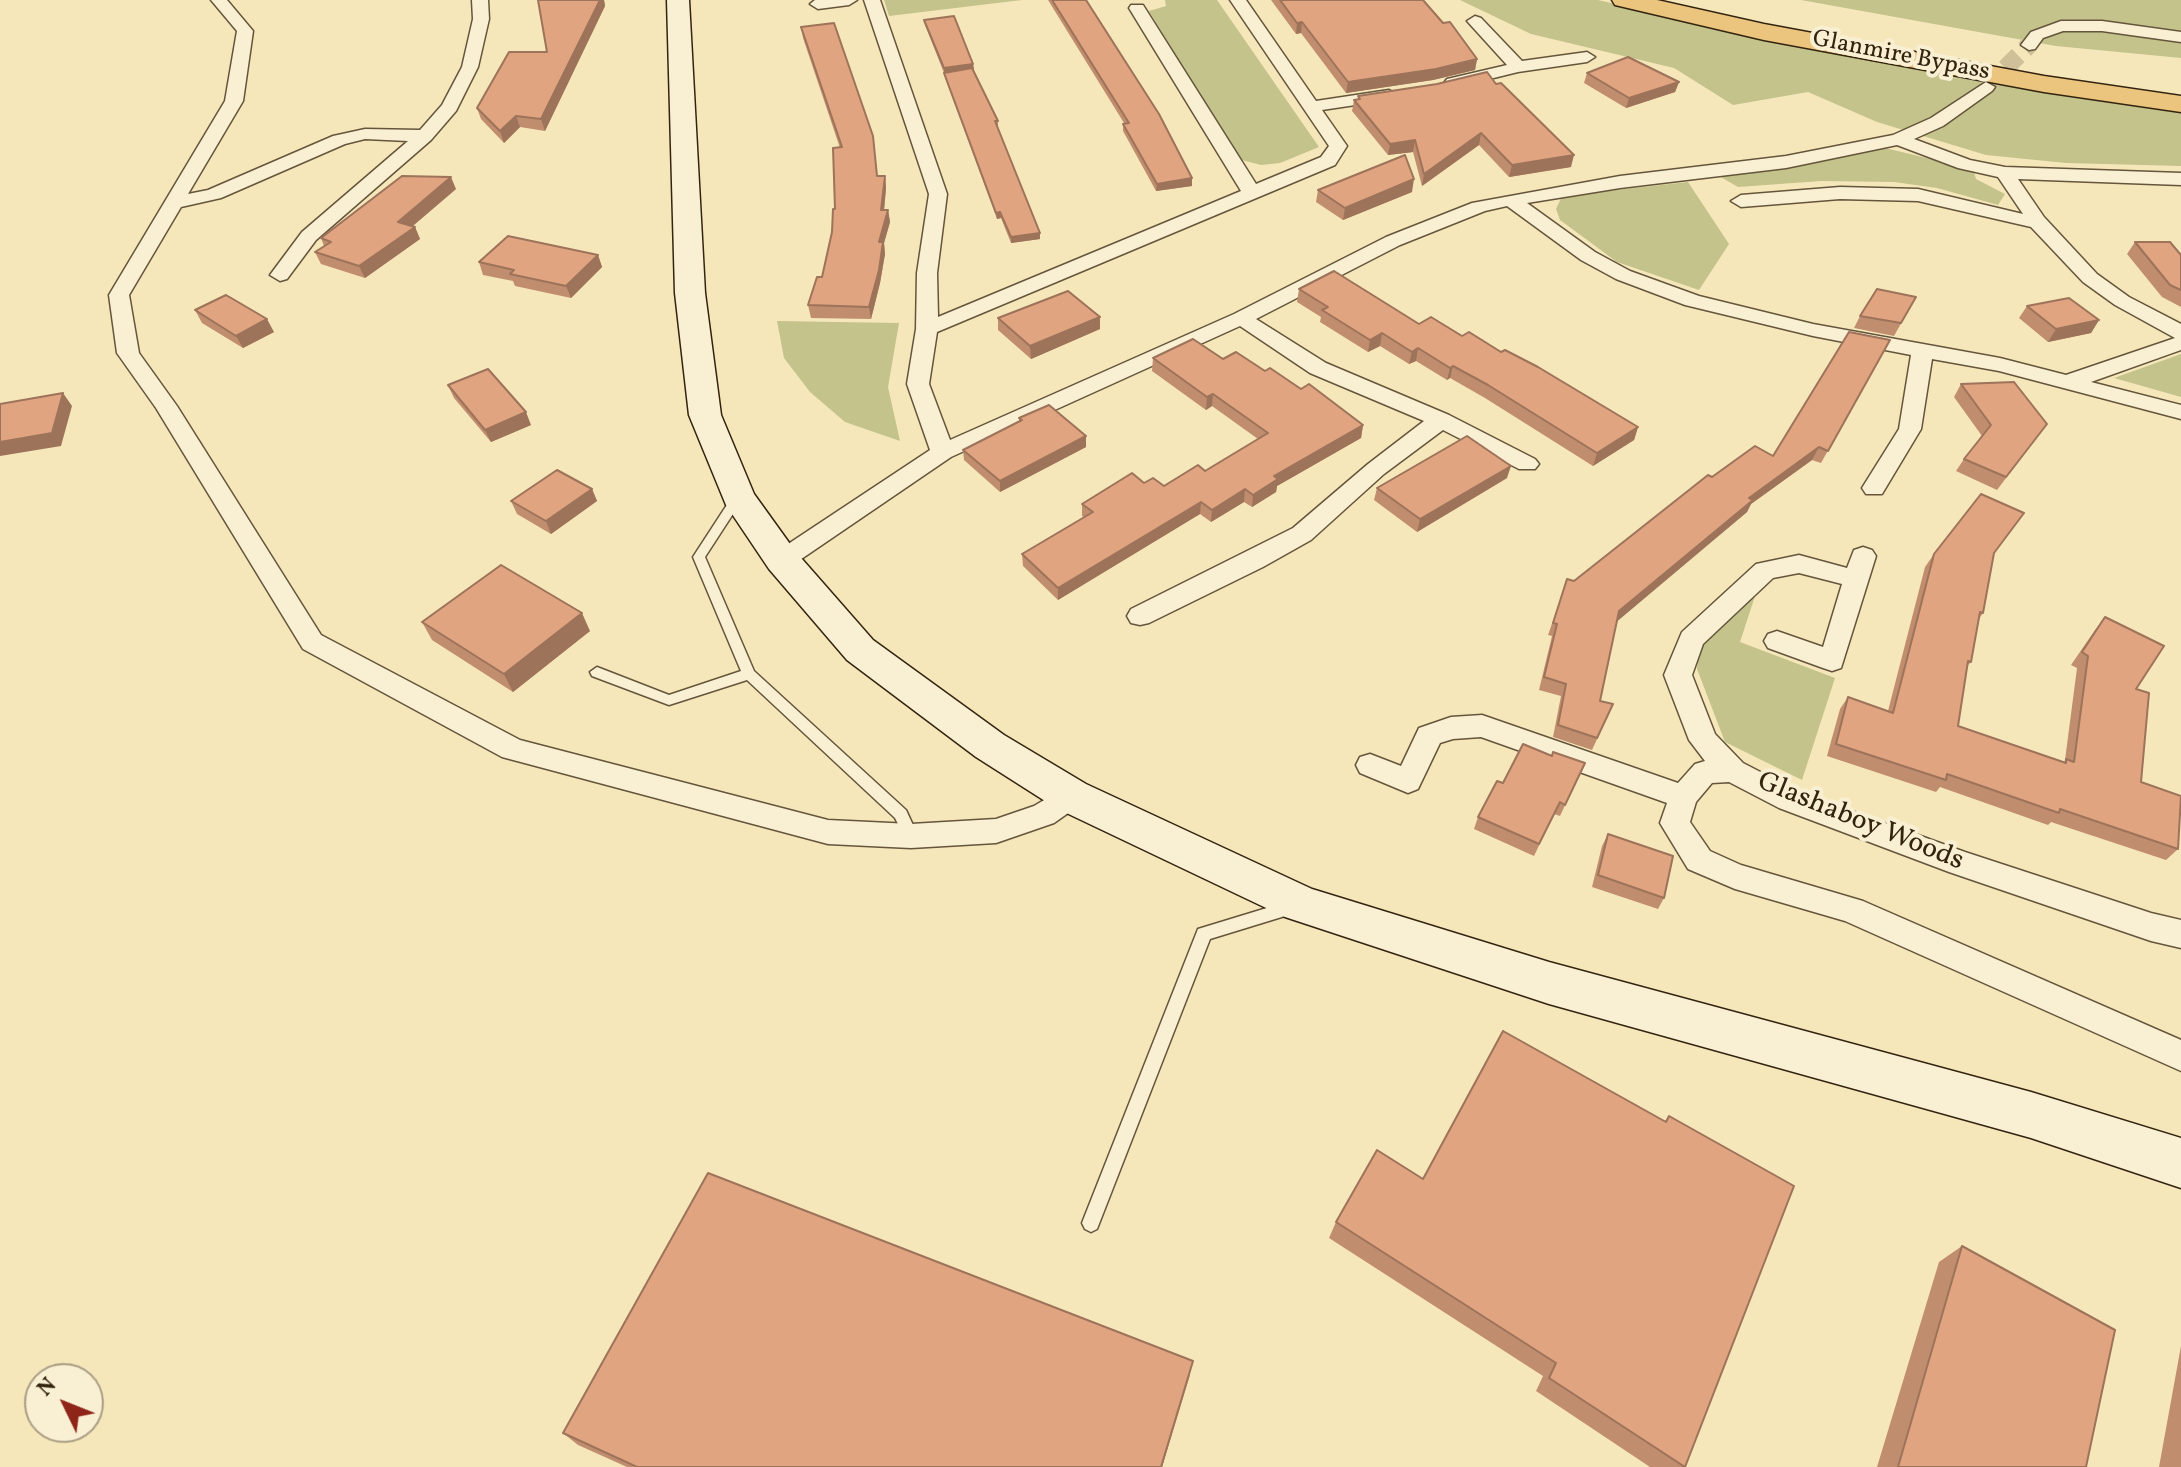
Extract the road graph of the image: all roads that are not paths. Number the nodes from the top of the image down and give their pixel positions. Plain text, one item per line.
1 (219, 0) edge
2 (480, 0) edge
3 (678, 0) edge
4 (849, 0) edge
5 (872, 0) edge
6 (1238, 0) edge
7 (1624, 0) edge
8 (1725, 0) edge
9 (818, 4) dead end
10 (1137, 8) dead end
11 (1475, 21) dead end
12 (2181, 37) edge
13 (2029, 45) tunnel mouth
14 (1587, 57) dead end
15 (1518, 67) junction
16 (2181, 79) edge
17 (1986, 87) tunnel mouth
18 (1434, 88) edge
19 (1403, 92) edge
20 (2181, 104) edge
21 (1310, 107) junction
22 (425, 136) junction
23 (1898, 139) junction
24 (2005, 173) junction
25 (2181, 179) edge
26 (1252, 193) junction
27 (1510, 200) junction
28 (1741, 201) dead end
29 (173, 203) junction
30 (2037, 221) junction
31 (280, 275) dead end
32 (1241, 318) junction
33 (927, 329) junction
34 (2181, 333) edge
35 (2181, 343) edge
36 (1922, 353) junction
37 (2068, 382) junction
38 (2181, 412) edge
39 (1441, 420) junction
40 (943, 452) junction
41 (1527, 464) dead end
42 (1874, 488) dead end
43 (738, 497) junction
44 (782, 560) junction
45 (1140, 616) dead end
46 (1777, 641) dead end
47 (597, 672) dead end
48 (749, 674) junction
49 (1370, 765) dead end
50 (1733, 771) junction
51 (1071, 796) junction
52 (1683, 797) junction
53 (911, 836) junction
54 (1301, 904) junction
55 (2181, 934) edge
56 (2181, 1056) edge
57 (2181, 1163) edge
58 (1091, 1223) dead end

1 - 29 street
2 - 22 street
3 - 43 main road
4 - 9 street
5 - 33 street
6 - 21 street
7 - 20 highway, Glanmire Bypass
8 - 16 highway, Glanmire Bypass
10 - 26 street
11 - 15 street
12 - 13 street
14 - 15 street
15 - 18 street
17 - 23 street
19 - 21 street
21 - 26 street
22 - 29 street
22 - 31 street
23 - 24 street
23 - 27 street
24 - 25 street
24 - 30 street
26 - 33 street
27 - 32 street
27 - 36 street
28 - 30 street
29 - 53 street
30 - 34 street
32 - 39 street
32 - 40 street
33 - 40 street
35 - 37 street
36 - 37 street
36 - 42 street
37 - 38 street
39 - 41 street
39 - 45 street
40 - 44 street
43 - 44 main road
43 - 48 lane
44 - 51 main road
46 - 50 street, Glashaboy Woods
47 - 48 lane
48 - 53 lane
49 - 52 street
50 - 52 street
50 - 55 street, Glashaboy Woods
51 - 53 street
51 - 54 main road
52 - 56 street
54 - 57 main road
54 - 58 lane

